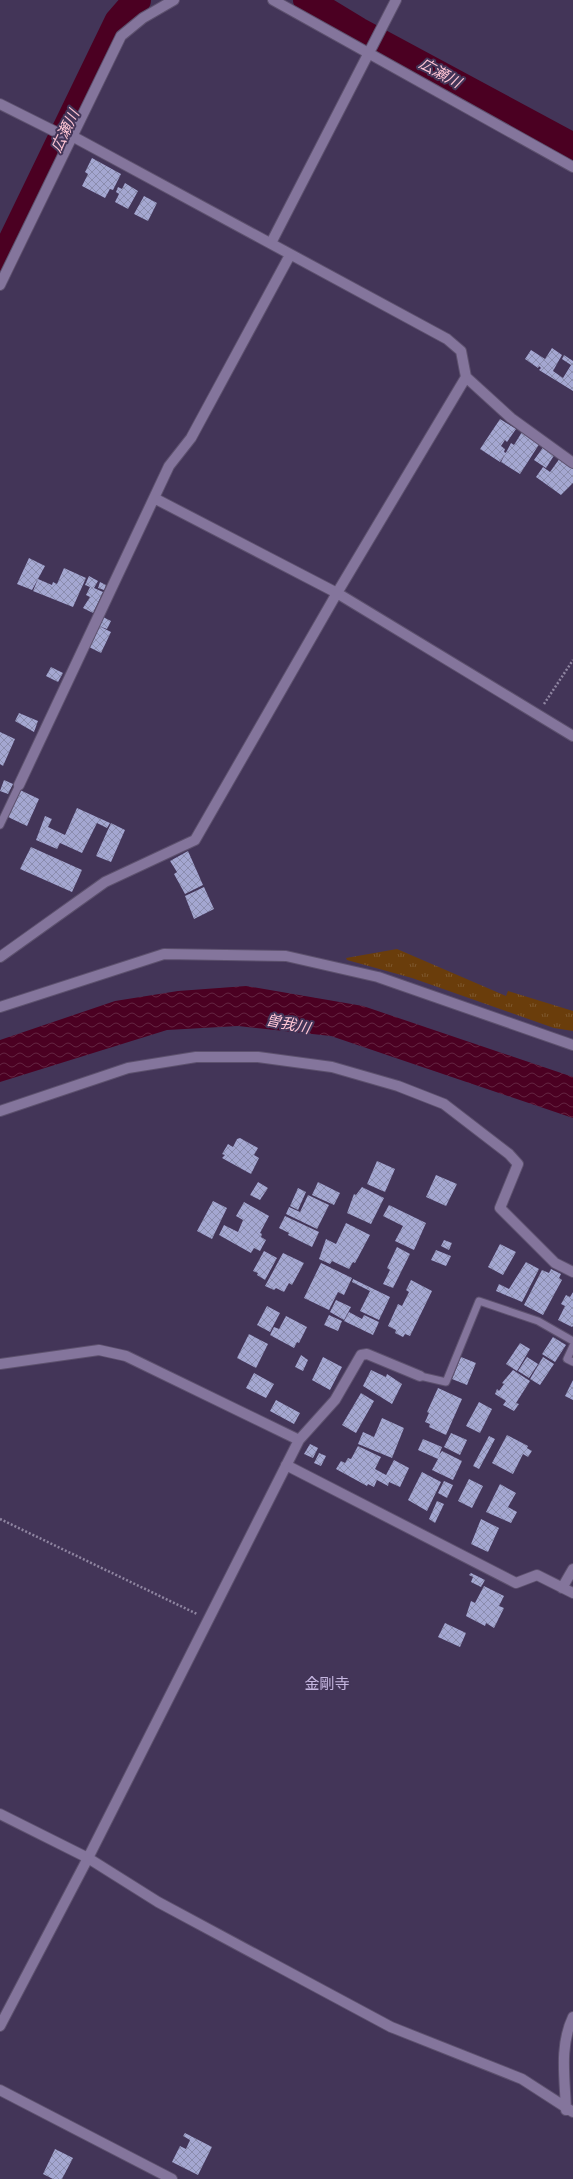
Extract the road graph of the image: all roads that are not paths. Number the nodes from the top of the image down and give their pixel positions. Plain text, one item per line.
1 (174, 0) edge
2 (273, 0) edge
3 (396, 0) edge
4 (369, 52) junction
5 (0, 104) edge
6 (72, 136) junction
7 (573, 167) edge
8 (271, 243) junction
9 (290, 255) junction
10 (0, 285) edge
11 (466, 377) junction
12 (573, 463) edge
13 (154, 498) junction
14 (337, 594) junction
15 (573, 736) edge
16 (19, 785) joint
17 (0, 825) edge
18 (0, 957) edge
19 (0, 1007) edge
20 (553, 1037) junction
21 (573, 1037) edge
22 (573, 1045) edge
23 (0, 1111) edge
24 (573, 1272) edge
25 (573, 1341) edge
26 (573, 1346) edge
27 (573, 1362) edge
28 (0, 1364) edge
29 (420, 1376) joint
30 (299, 1440) junction
31 (286, 1465) junction
32 (573, 1569) edge
33 (562, 1588) junction
34 (573, 1593) edge
35 (0, 1814) edge
36 (88, 1858) junction
37 (573, 2017) edge
38 (0, 2026) edge
39 (0, 2090) edge
40 (570, 2111) edge
41 (172, 2179) edge

1 - 6 street
2 - 4 street
3 - 4 street
4 - 7 street
4 - 8 street
5 - 6 street
6 - 8 street
6 - 10 street
8 - 9 street
9 - 11 street
9 - 13 street
11 - 12 street
11 - 14 street
13 - 14 street
13 - 16 street
14 - 15 street
14 - 18 street
16 - 17 lane
19 - 20 street
20 - 21 street
20 - 22 street
23 - 24 street
25 - 29 lane
26 - 27 lane
28 - 30 street
29 - 30 street
30 - 31 street
31 - 33 street
31 - 36 street
32 - 33 street
33 - 34 street
35 - 36 street
36 - 38 street
36 - 40 street
37 - 40 street
39 - 41 street

